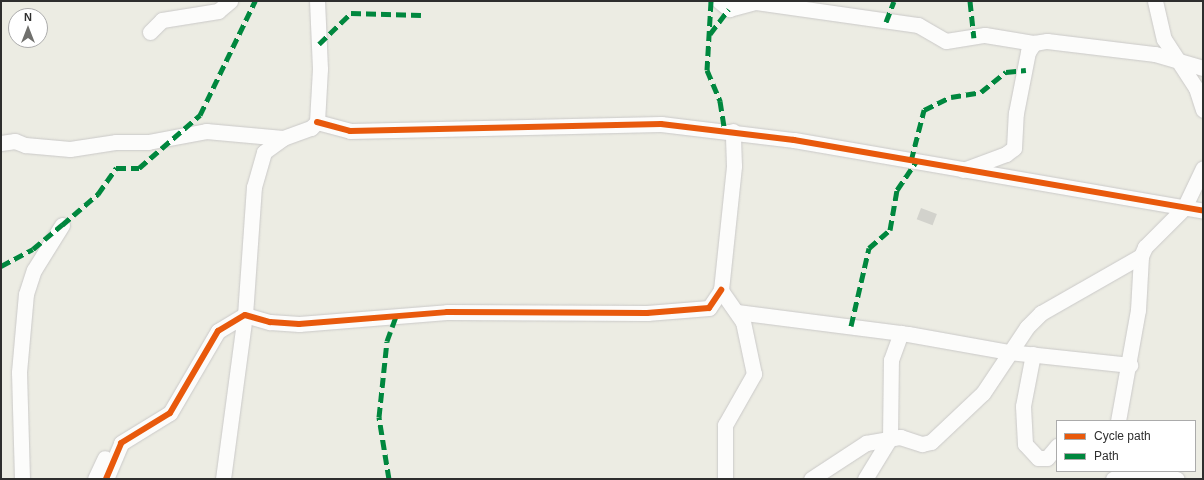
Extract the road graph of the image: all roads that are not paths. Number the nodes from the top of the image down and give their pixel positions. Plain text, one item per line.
1 (230, 1) edge
2 (317, 1) edge
3 (719, 1) edge
4 (1155, 1) edge
5 (826, 7) edge
6 (150, 32) dead end
7 (1034, 43) junction
8 (1180, 62) junction
9 (1203, 68) edge
10 (1203, 110) edge
11 (317, 122) junction
12 (733, 131) junction
13 (283, 138) junction
14 (1, 143) edge
15 (1203, 168) edge
16 (963, 170) junction
17 (1184, 208) junction
18 (1203, 211) edge
19 (62, 225) dead end
20 (1141, 256) junction
21 (721, 290) junction
22 (737, 312) junction
23 (245, 315) junction
24 (901, 333) junction
25 (1009, 352) junction
26 (1033, 354) junction
27 (1130, 365) junction
28 (1118, 420) edge
29 (153, 425) junction
30 (890, 438) junction
31 (1056, 447) edge
32 (22, 479) edge
33 (95, 479) edge
34 (106, 479) edge
35 (223, 479) edge
36 (725, 479) edge
37 (811, 479) edge
38 (864, 479) edge
39 (1113, 479) edge
40 (1177, 479) edge

1 - 6 street
2 - 11 street
3 - 5 street
4 - 8 street
5 - 7 street
7 - 8 street
7 - 16 street
8 - 9 street
8 - 10 street
11 - 12 street
11 - 13 street
12 - 16 street
12 - 21 street
13 - 14 street
13 - 23 street
15 - 17 street
16 - 17 street
17 - 18 street
17 - 20 street
19 - 32 street
20 - 25 street
20 - 27 street
21 - 22 street
21 - 23 street
22 - 24 street
22 - 36 street
23 - 29 street
23 - 35 street
24 - 25 street
24 - 30 street
25 - 26 street
25 - 30 street
26 - 27 street
26 - 31 street
27 - 28 street
29 - 33 street
29 - 34 street
30 - 37 street
30 - 38 street
39 - 40 street

